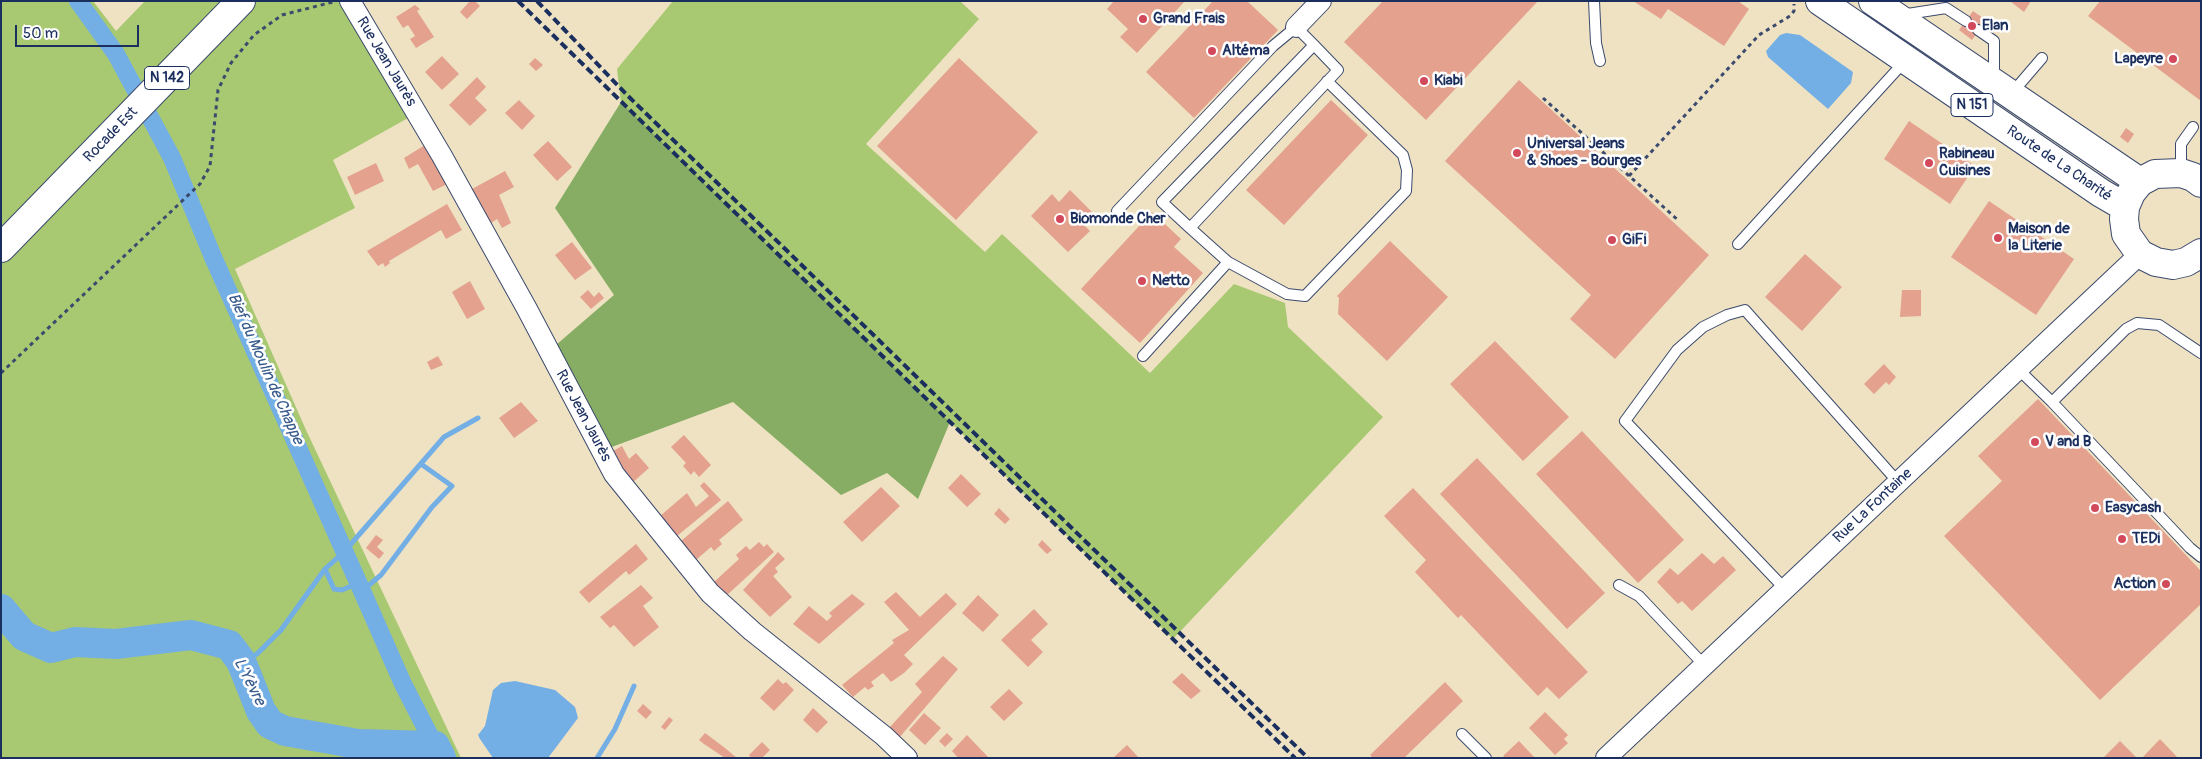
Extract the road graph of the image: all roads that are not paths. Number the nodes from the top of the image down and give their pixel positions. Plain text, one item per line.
1 (241, 1) edge
2 (350, 1) edge
3 (1321, 1) edge
4 (1594, 1) edge
5 (1807, 3) edge
6 (1884, 9) edge
7 (1966, 21) dead end
8 (1296, 27) junction
9 (1978, 30) dead end
10 (1314, 45) junction
11 (2042, 58) dead end
12 (1906, 60) junction
13 (1600, 61) dead end
14 (1328, 81) junction
15 (2003, 90) junction
16 (2193, 127) dead end
17 (2191, 178) edge
18 (2140, 182) junction
19 (2125, 207) junction
20 (1118, 211) dead end
21 (1190, 228) junction
22 (1738, 244) dead end
23 (1, 248) edge
24 (2140, 254) junction
25 (2200, 256) edge
26 (1228, 262) junction
27 (2201, 353) edge
28 (1143, 356) dead end
29 (2018, 369) junction
30 (2052, 402) junction
31 (1898, 482) junction
32 (2201, 557) edge
33 (1619, 585) dead end
34 (1785, 589) junction
35 (1704, 665) junction
36 (1462, 734) dead end
37 (907, 758) edge
38 (1486, 758) edge
39 (1606, 758) edge

1 - 23 main road, Rocade Est / N 142
2 - 37 street, Rue Jean Jaurès
3 - 8 street
4 - 13 lane
5 - 12 main road, Route de La Charité / N 151
6 - 7 lane
6 - 15 main road, Route de La Charité / N 151
8 - 10 lane
8 - 20 lane
9 - 15 lane
10 - 14 lane
10 - 21 lane
11 - 15 lane
12 - 19 main road, Route de La Charité / N 151
12 - 22 lane
14 - 21 lane
14 - 26 lane
15 - 18 main road, Route de La Charité / N 151
16 - 17 lane
17 - 18 main road
18 - 19 main road
19 - 24 main road
21 - 26 lane
24 - 25 main road
24 - 29 street, Rue La Fontaine
26 - 28 lane
27 - 30 lane
29 - 30 lane
29 - 31 street, Rue La Fontaine
30 - 32 lane
31 - 34 street, Rue La Fontaine
31 - 34 lane
33 - 35 lane
34 - 35 street, Rue La Fontaine
35 - 39 street, Rue La Fontaine
36 - 38 lane

